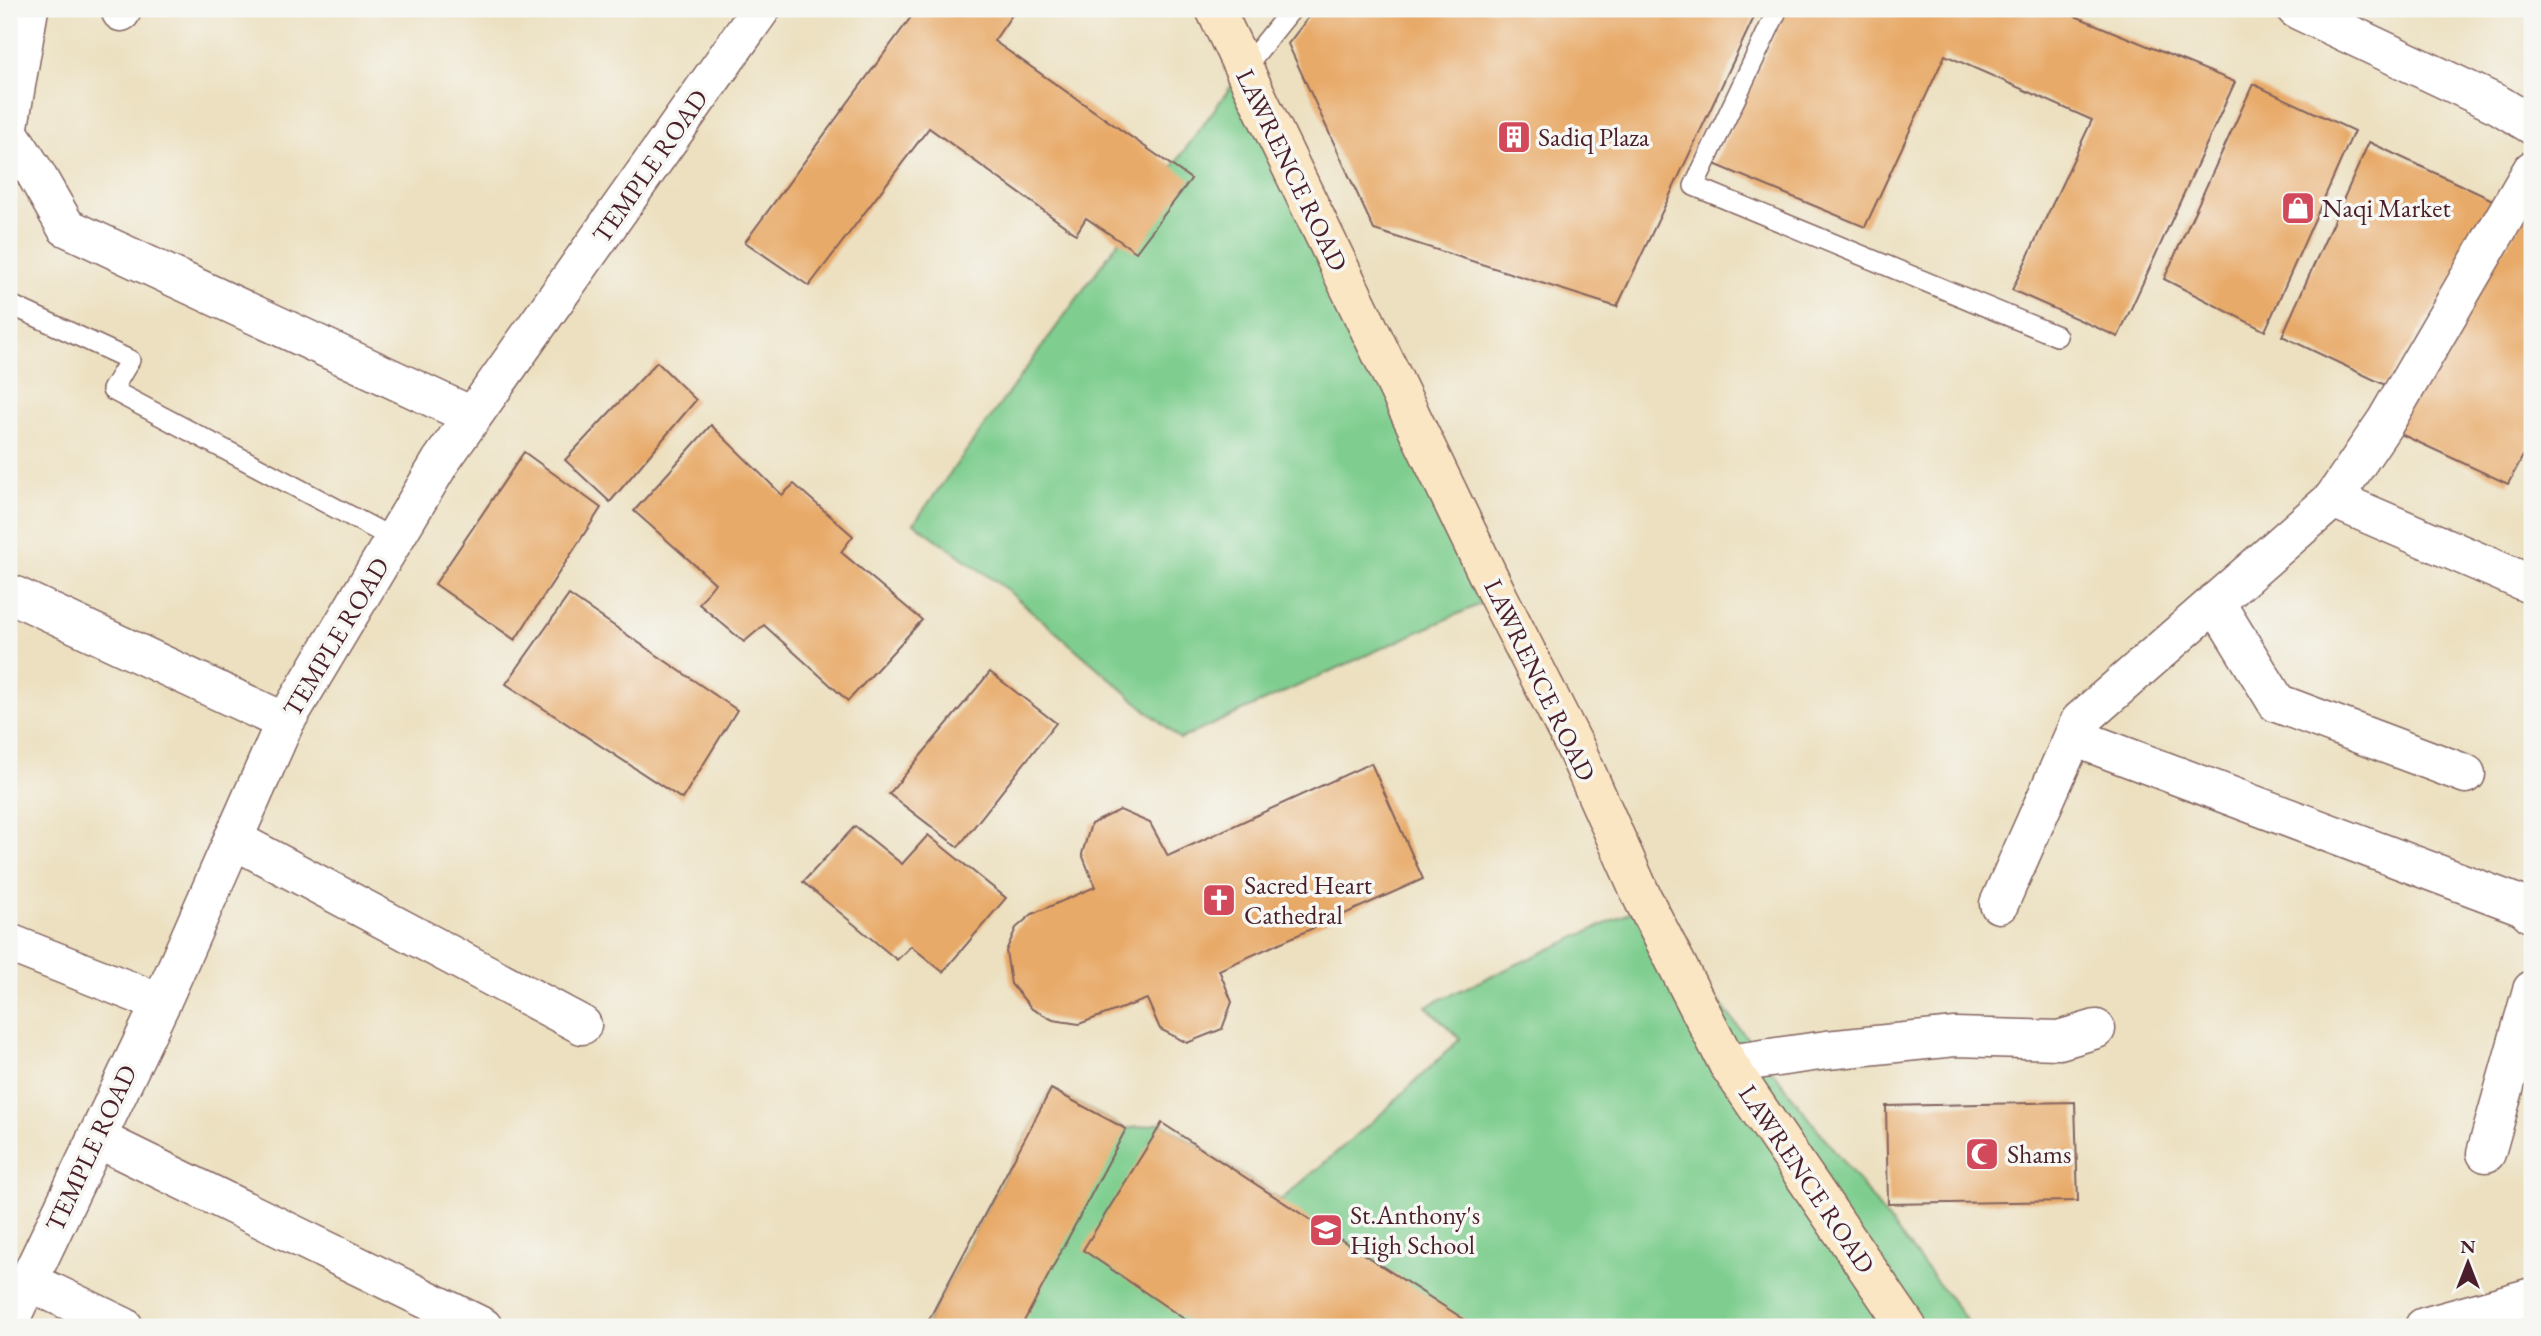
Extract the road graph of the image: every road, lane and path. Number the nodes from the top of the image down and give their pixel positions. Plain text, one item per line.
1 (29, 9) edge
2 (761, 9) edge
3 (1214, 9) edge
4 (1292, 9) edge
5 (1778, 9) edge
6 (2296, 9) edge
7 (1243, 70) junction
8 (2532, 125) edge
9 (9, 126) edge
10 (9, 133) edge
11 (2532, 170) edge
12 (9, 304) edge
13 (2057, 335) dead end
14 (472, 416) junction
15 (2333, 499) junction
16 (394, 539) junction
17 (2532, 585) edge
18 (9, 593) edge
19 (2216, 602) junction
20 (285, 722) junction
21 (2074, 737) junction
22 (2466, 774) dead end
23 (233, 839) junction
24 (1999, 904) dead end
25 (2532, 914) edge
26 (9, 943) edge
27 (2532, 990) edge
28 (160, 1003) junction
29 (582, 1025) dead end
30 (2096, 1029) dead end
31 (1728, 1064) junction
32 (96, 1138) junction
33 (2486, 1153) dead end
34 (28, 1281) junction
35 (2532, 1297) edge
36 (9, 1322) edge
37 (124, 1327) edge
38 (483, 1327) edge
39 (1907, 1327) edge
40 (2424, 1327) edge

1 - 9 street
2 - 14 street, TEMPLE ROAD
3 - 7 main road, LAWRENCE ROAD
4 - 7 lane
5 - 13 lane
6 - 8 street
7 - 31 main road, LAWRENCE ROAD
10 - 14 street
11 - 15 street
12 - 16 lane
14 - 16 street, TEMPLE ROAD
15 - 17 street
15 - 19 street
16 - 20 street, TEMPLE ROAD
18 - 20 street
19 - 21 street
19 - 22 street
20 - 23 street, TEMPLE ROAD
21 - 24 street
21 - 25 street
23 - 28 street, TEMPLE ROAD
23 - 29 street
26 - 28 street
27 - 33 street
28 - 32 street, TEMPLE ROAD
30 - 31 street
31 - 39 main road, LAWRENCE ROAD
32 - 34 street, TEMPLE ROAD
32 - 38 street
34 - 36 street, TEMPLE ROAD
34 - 37 street
35 - 40 street

